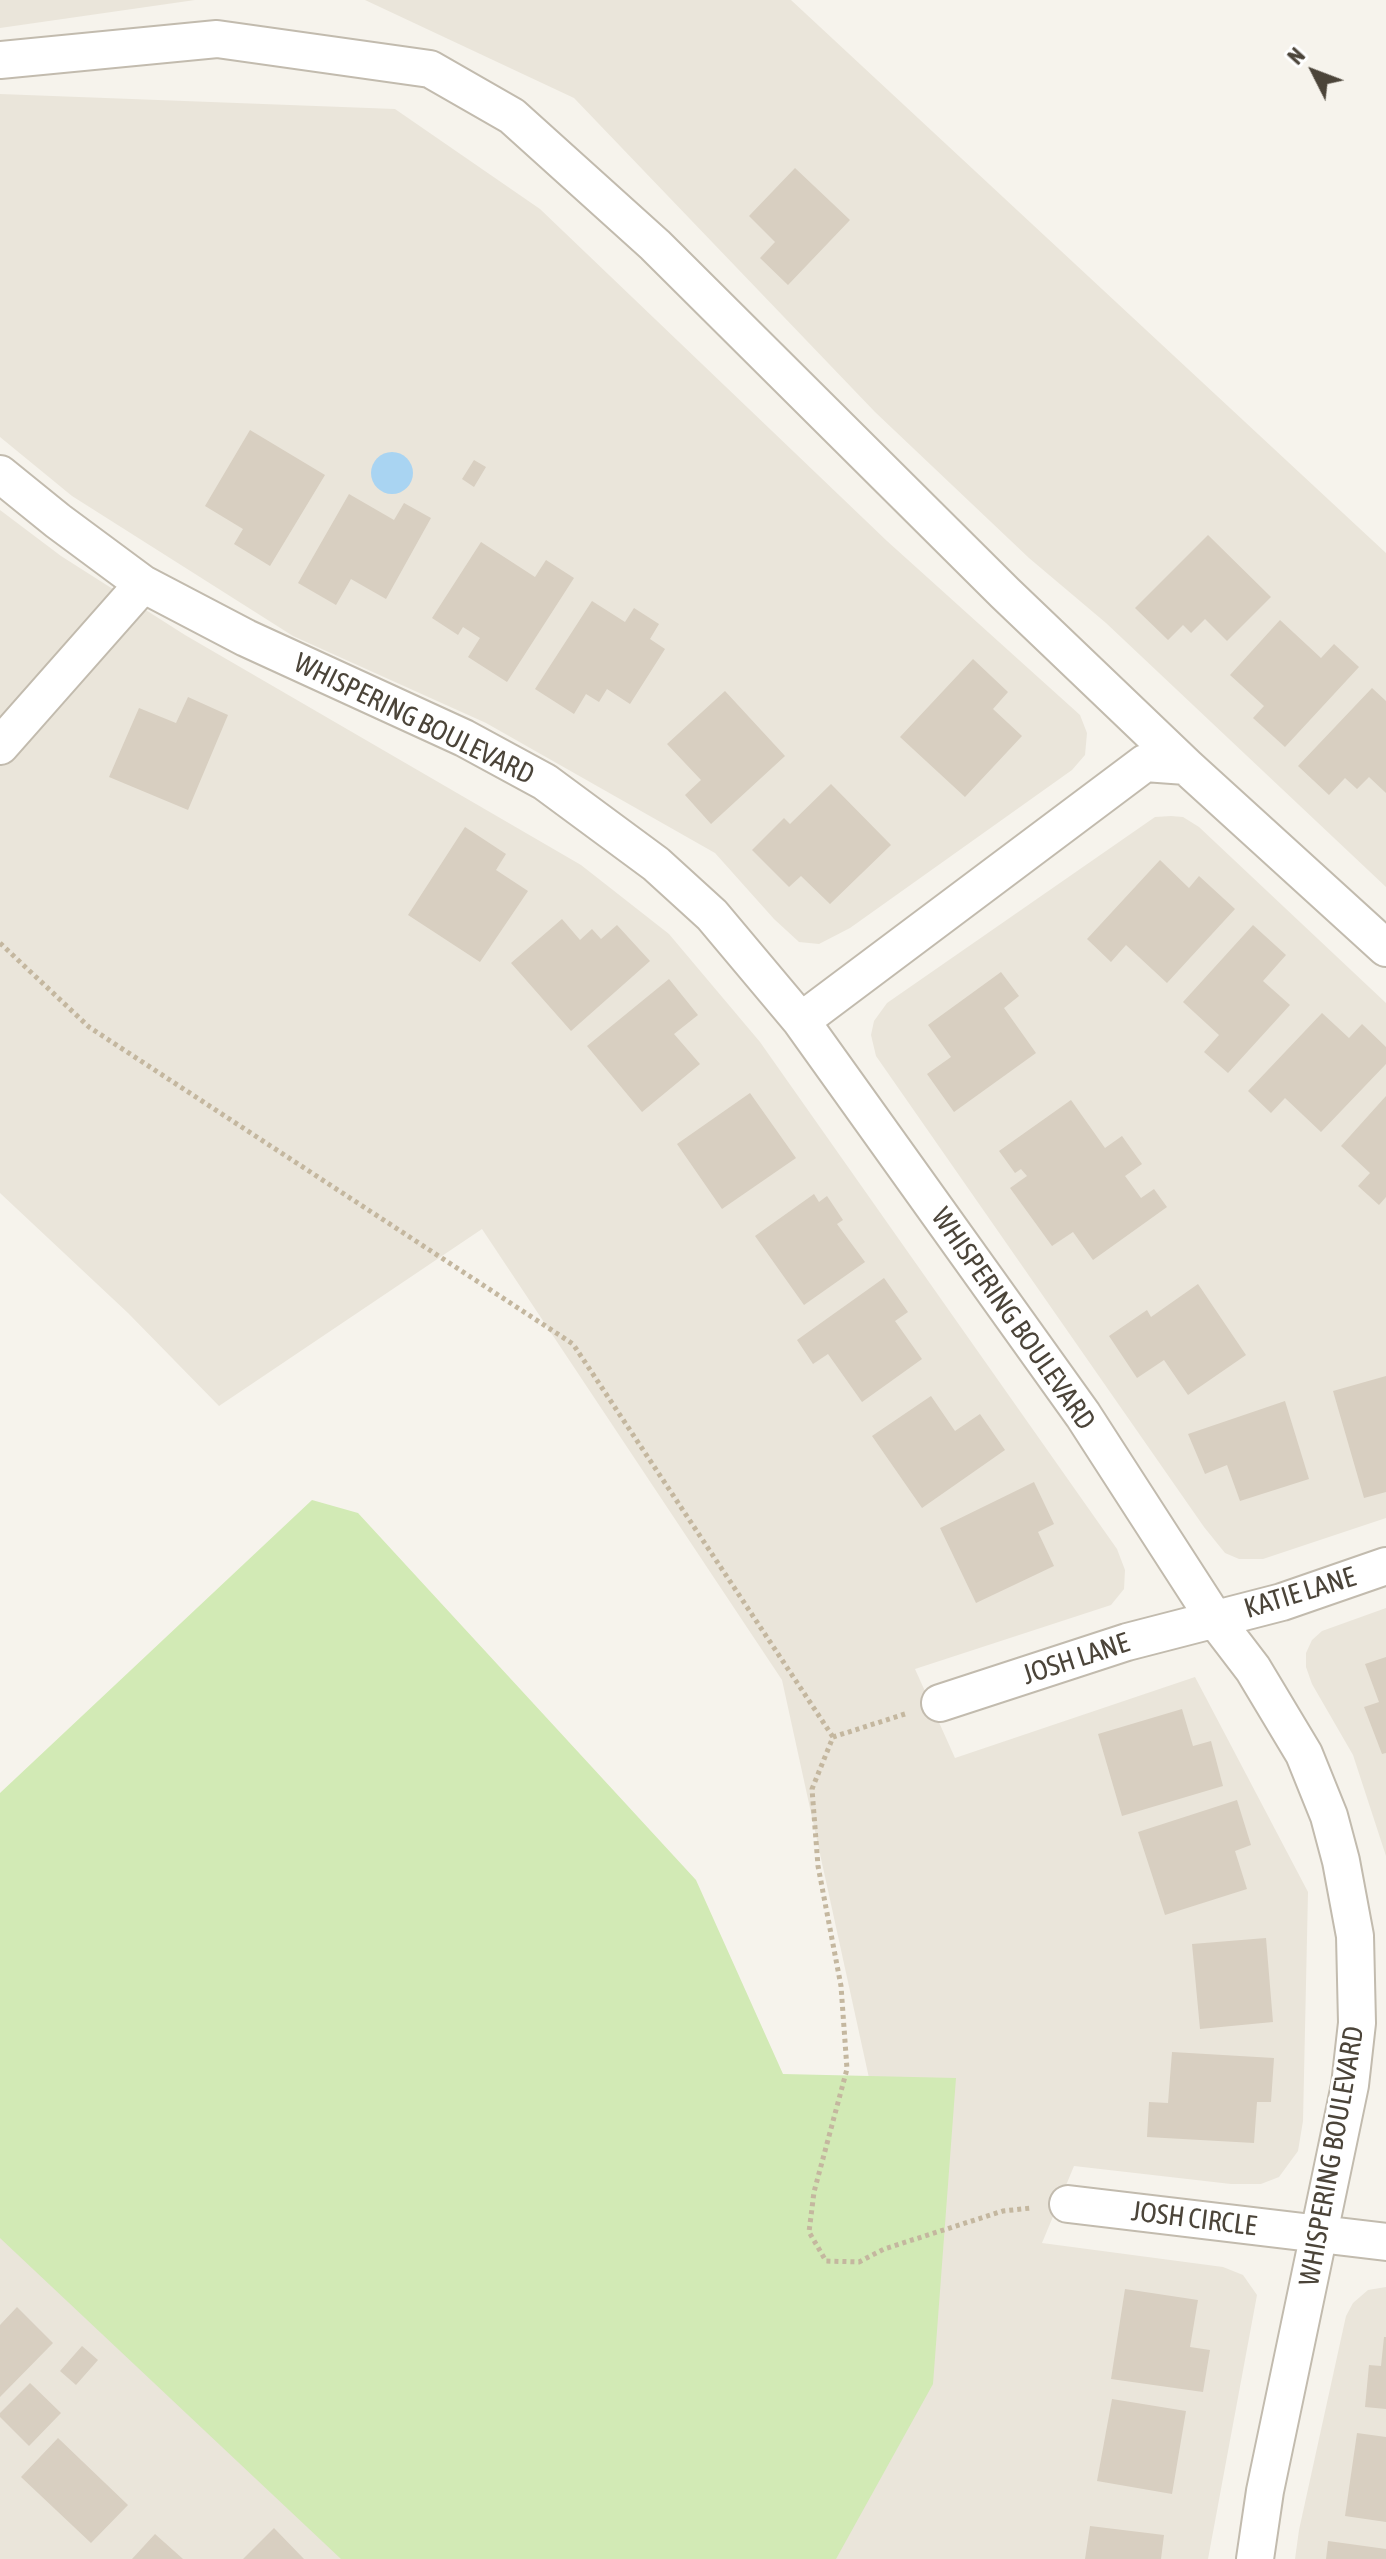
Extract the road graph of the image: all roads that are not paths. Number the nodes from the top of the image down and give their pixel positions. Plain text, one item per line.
1 (0, 60) edge
2 (0, 474) edge
3 (143, 584) junction
4 (0, 746) edge
5 (1186, 766) junction
6 (1386, 948) edge
7 (801, 1021) junction
8 (1386, 1566) edge
9 (1214, 1618) junction
10 (940, 1703) road end
11 (1068, 2204) road end
12 (1320, 2234) junction
13 (1386, 2242) edge
14 (1255, 2559) edge

1 - 5 street
2 - 3 street, WHISPERING BOULEVARD
3 - 4 street
3 - 7 street, WHISPERING BOULEVARD
5 - 6 street
5 - 7 street
7 - 9 street, WHISPERING BOULEVARD
8 - 9 street, KATIE LANE
9 - 10 street, JOSH LANE
9 - 12 street, WHISPERING BOULEVARD
11 - 12 street, JOSH CIRCLE
12 - 13 street, JOSH CIRCLE
12 - 14 street, WHISPERING BOULEVARD

